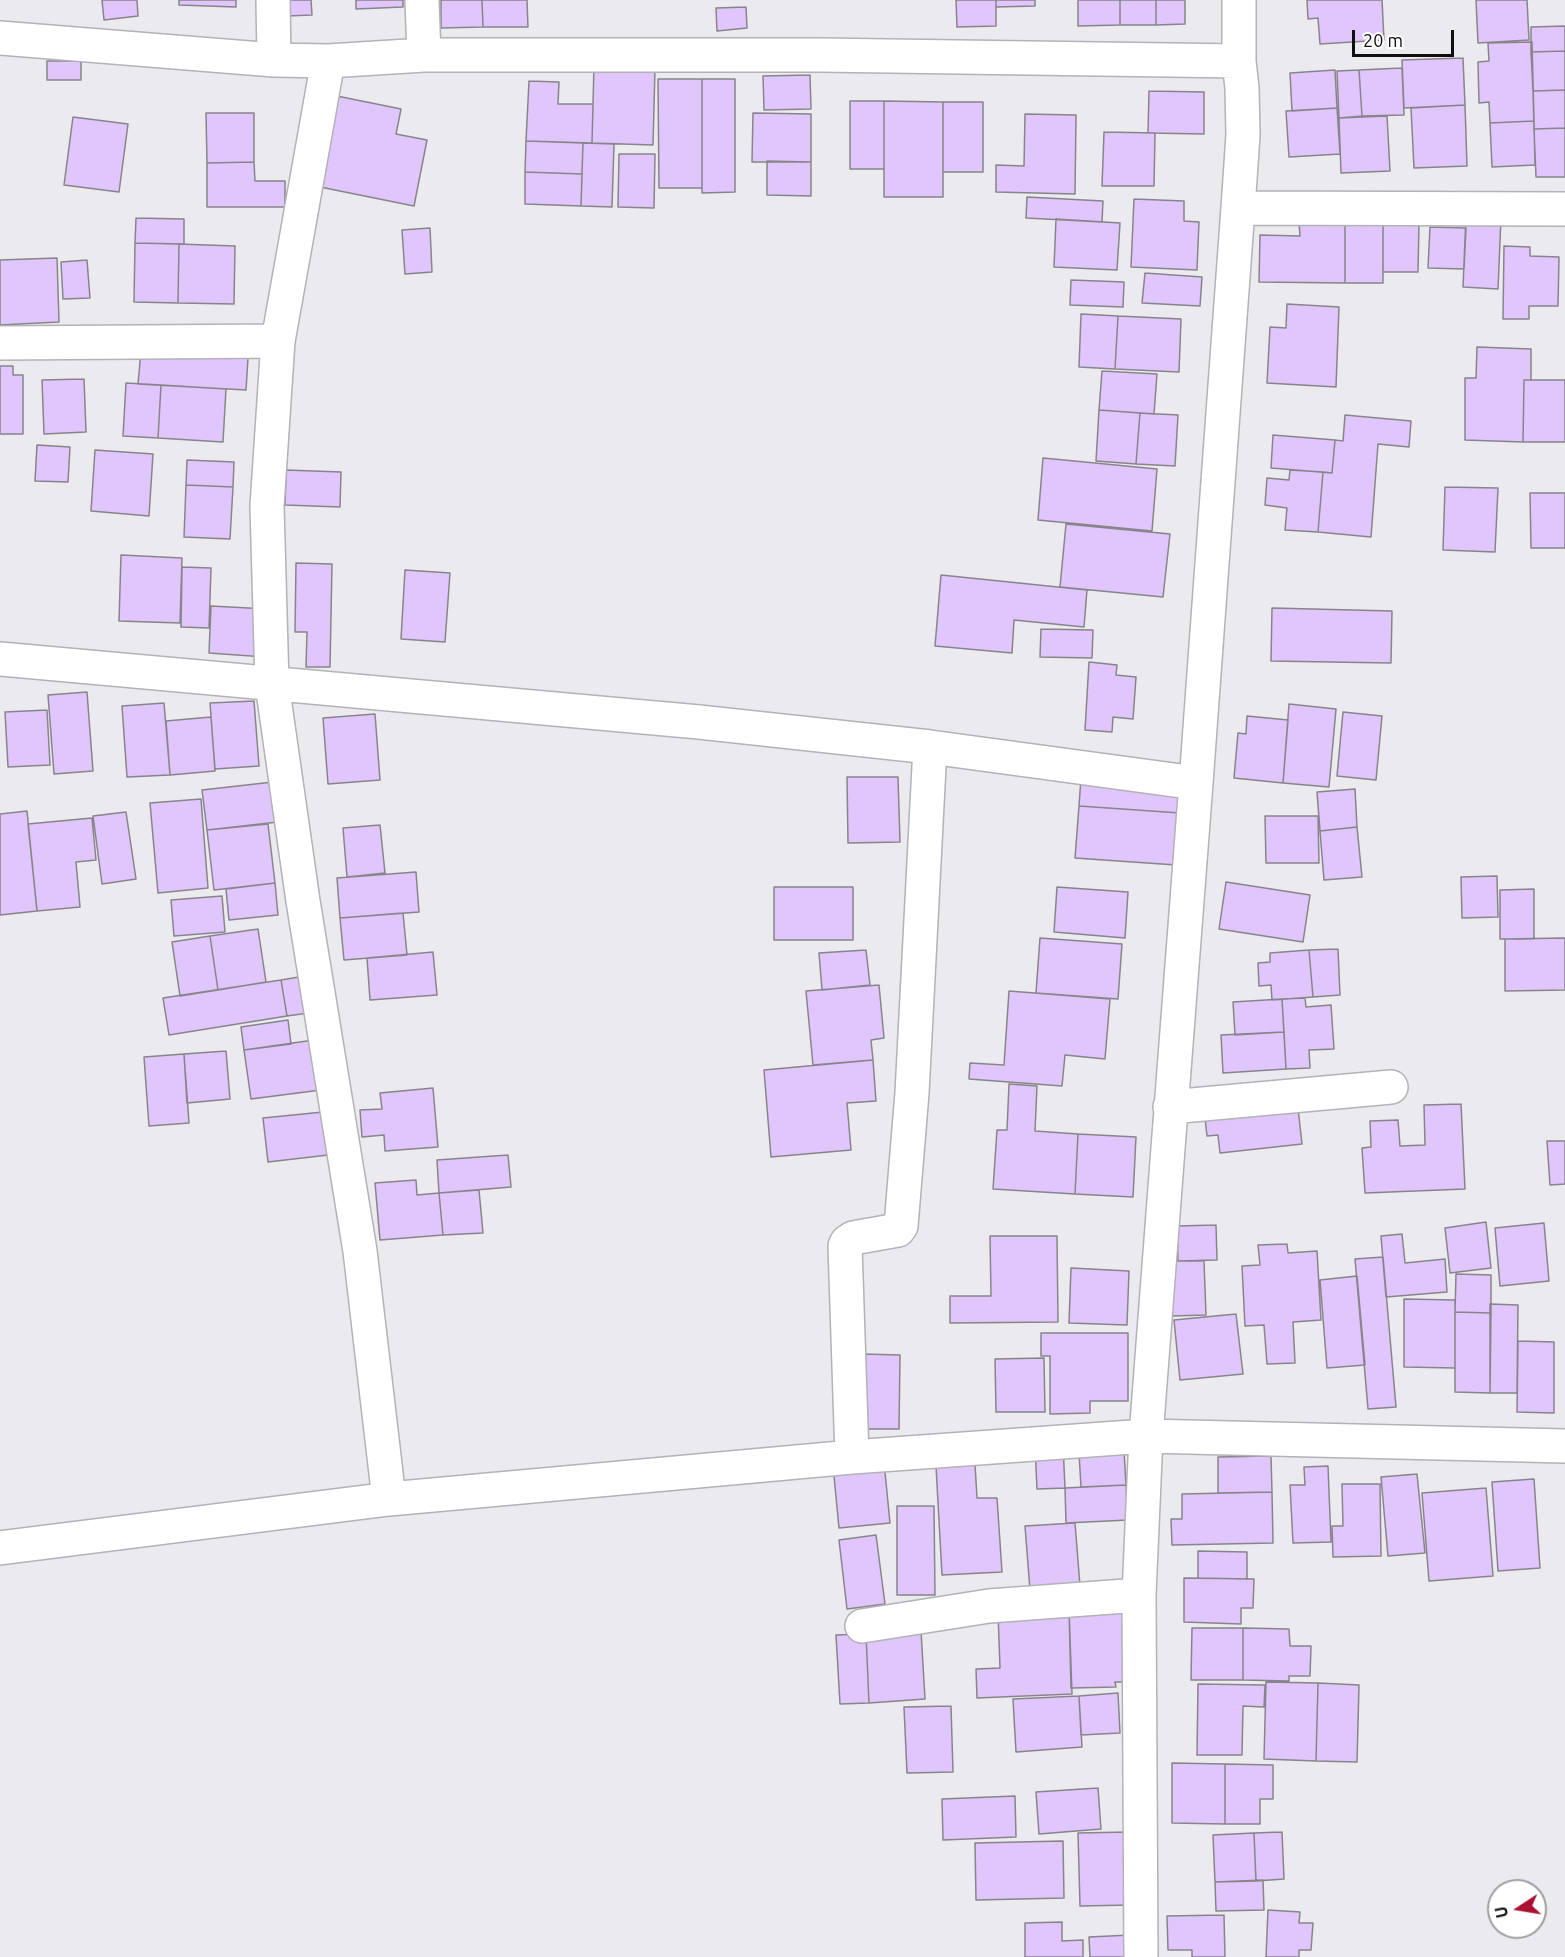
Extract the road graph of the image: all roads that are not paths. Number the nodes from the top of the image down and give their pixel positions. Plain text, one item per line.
1 (273, 0) edge
2 (422, 0) edge
3 (1239, 0) edge
4 (0, 38) edge
5 (424, 55) junction
6 (274, 60) junction
7 (328, 61) junction
8 (1239, 61) junction
9 (1238, 208) junction
10 (1565, 209) edge
11 (278, 341) junction
12 (0, 343) edge
13 (0, 659) edge
14 (272, 684) junction
15 (930, 747) junction
16 (1196, 783) junction
17 (1391, 1087) dead end
18 (1170, 1107) junction
19 (1146, 1436) junction
20 (1565, 1446) edge
21 (852, 1458) junction
22 (389, 1499) junction
23 (0, 1548) edge
24 (1139, 1595) junction
25 (862, 1626) dead end
26 (1141, 1957) edge

1 - 6 street
2 - 5 street
3 - 8 street
4 - 6 street
5 - 7 street
5 - 8 street
6 - 7 street
7 - 11 street
8 - 9 street
9 - 10 street
9 - 16 street
11 - 12 street
11 - 14 street
13 - 14 street
14 - 15 street
14 - 22 street
15 - 16 street
15 - 21 street
16 - 18 street
17 - 18 street
18 - 19 street
19 - 20 street
19 - 21 street
19 - 24 street
21 - 22 street
22 - 23 street
24 - 25 street
24 - 26 street

